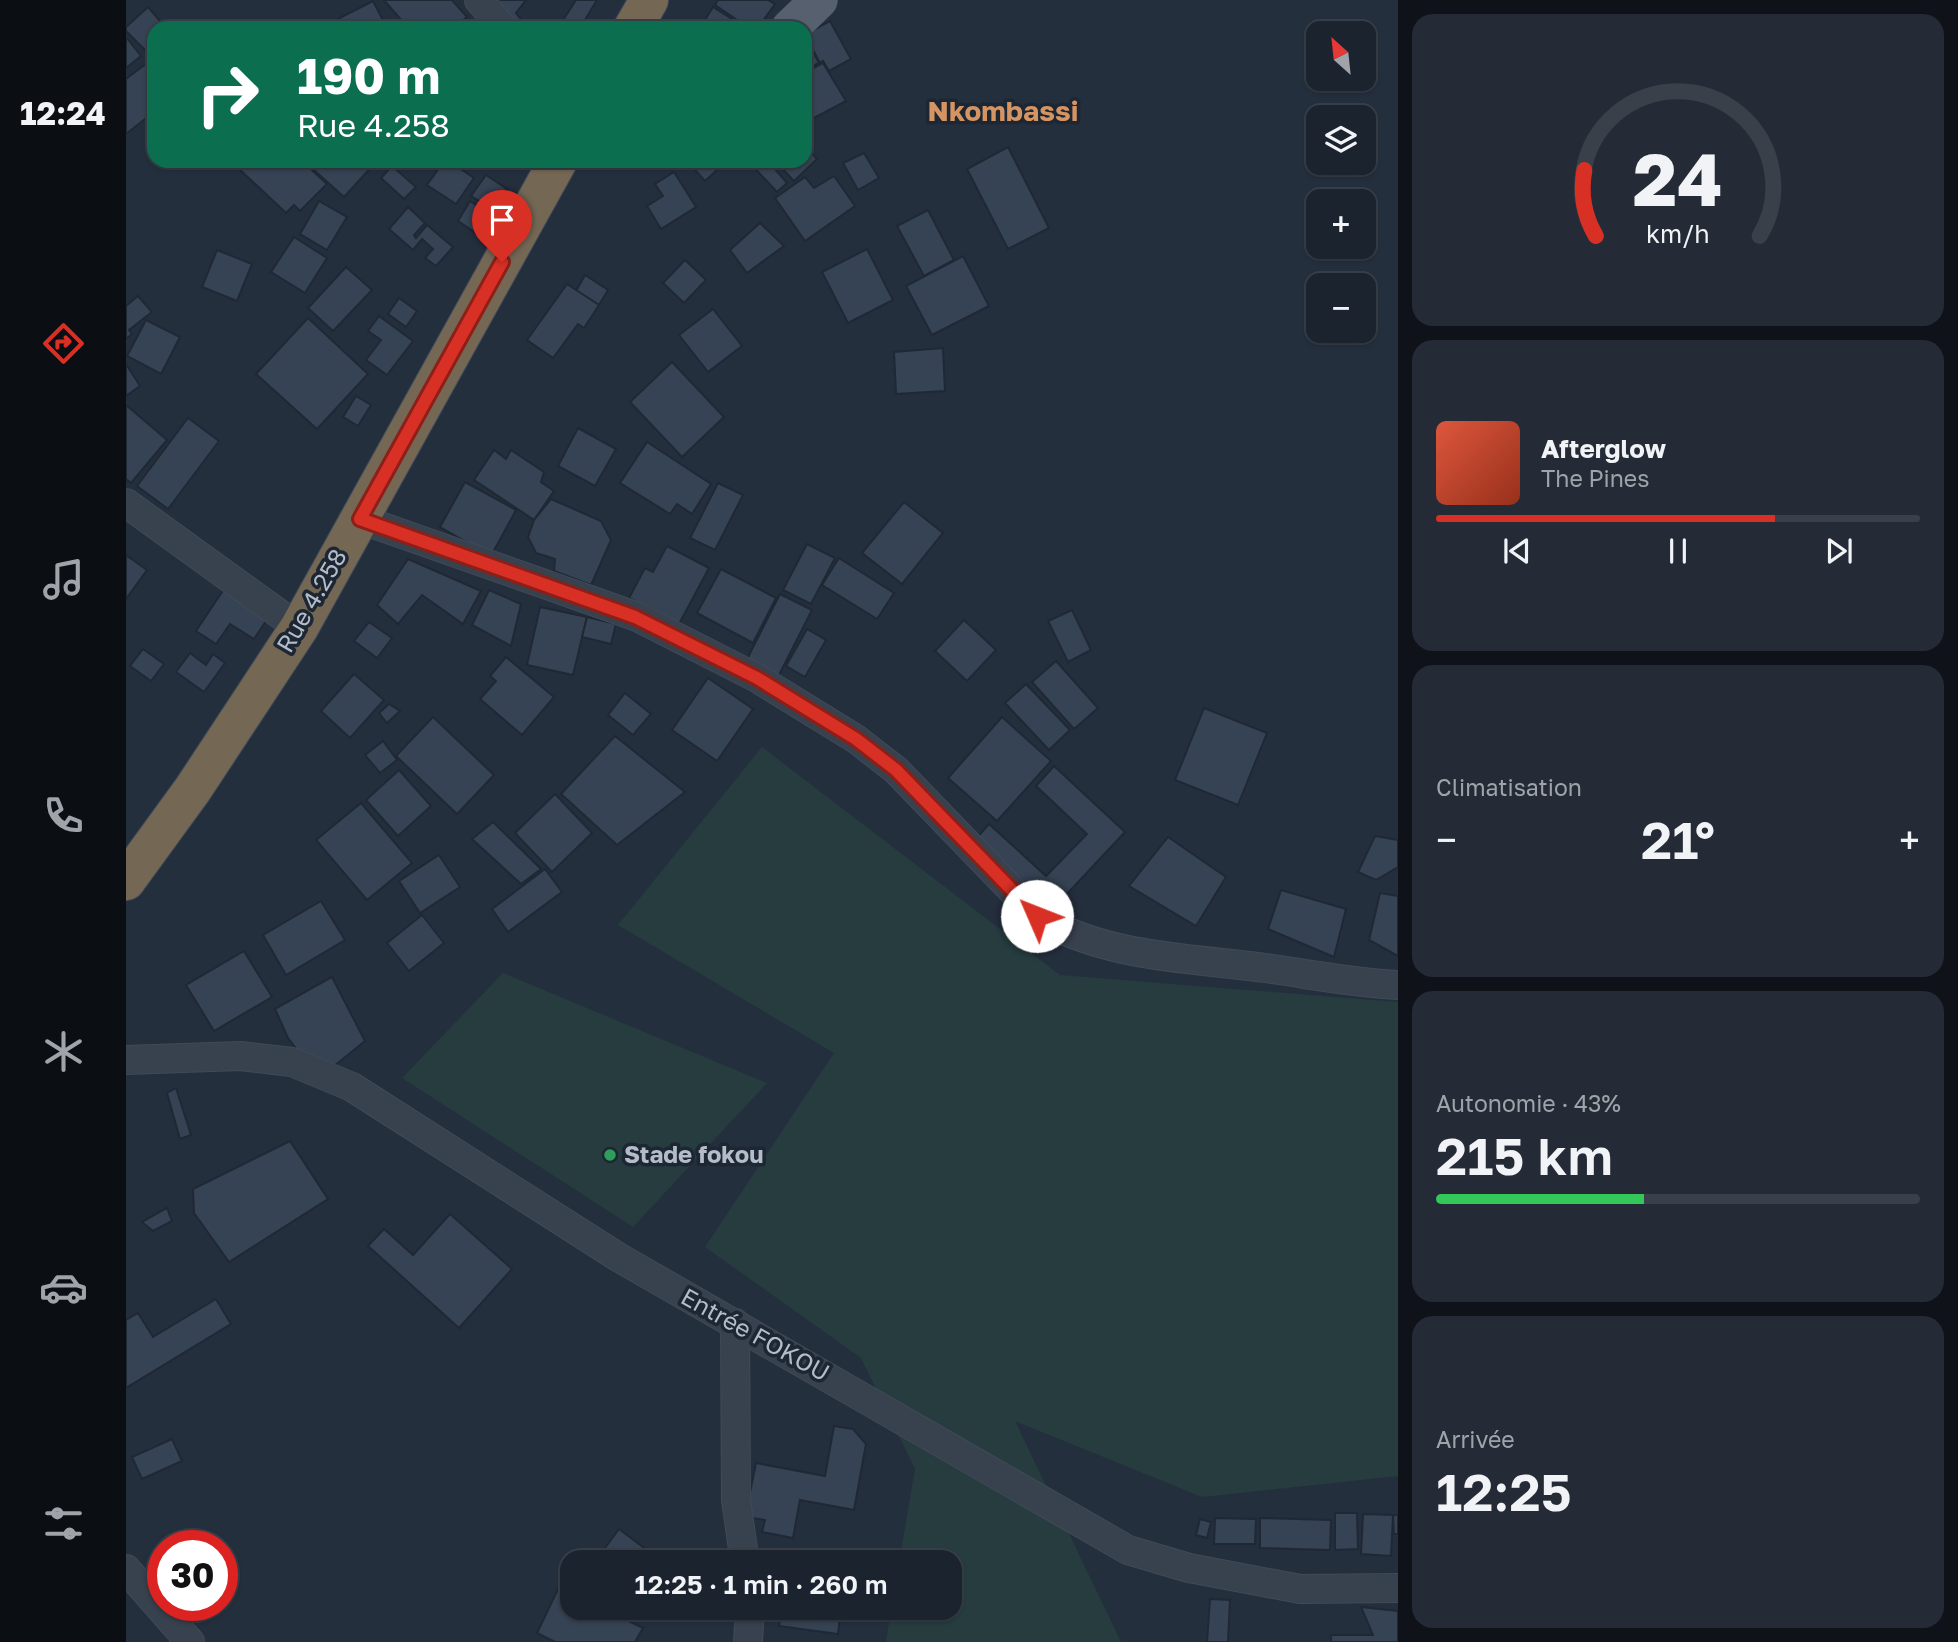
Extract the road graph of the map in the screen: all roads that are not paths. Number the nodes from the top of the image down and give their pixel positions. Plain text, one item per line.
1 (479, 0) edge
2 (649, 0) edge
3 (820, 0) edge
4 (497, 21) edge
5 (637, 21) edge
6 (798, 21) edge
7 (561, 168) edge
8 (126, 503) edge
9 (360, 519) junction
10 (299, 628) junction
11 (126, 881) edge
12 (1398, 985) edge
13 (126, 1060) edge
14 (735, 1323) junction
15 (743, 1550) edge
16 (126, 1569) edge
17 (1398, 1588) edge
18 (749, 1620) edge
19 (190, 1642) edge
20 (748, 1642) edge

1 - 4 street
2 - 5 highway
3 - 6 main road
7 - 9 highway, Rue 4.258
8 - 10 street
9 - 10 highway, Rue 4.258
9 - 12 street
10 - 11 highway, Rue 4.258
13 - 14 street, Entrée FOKOU
14 - 15 street
14 - 17 street, Entrée FOKOU
16 - 19 street
18 - 20 street

